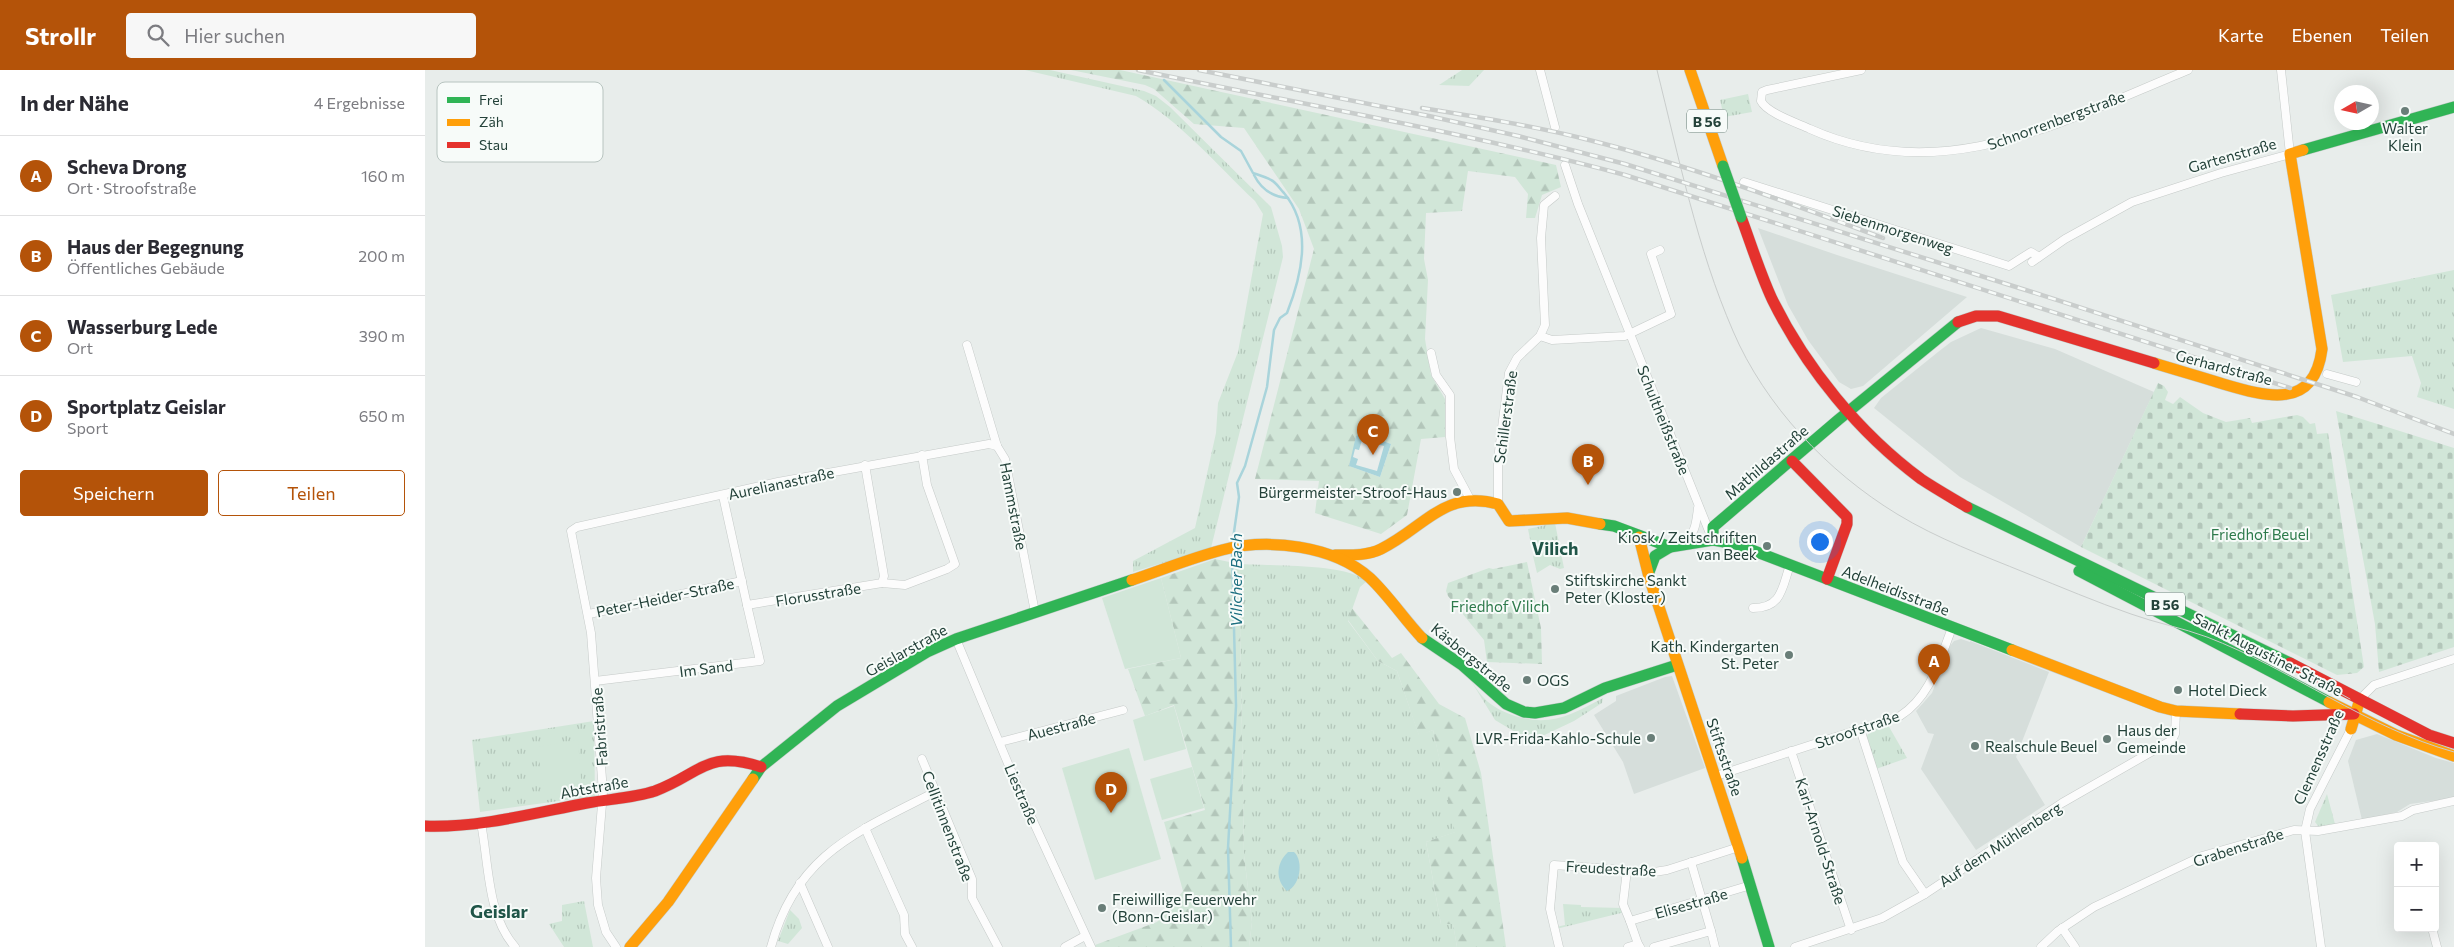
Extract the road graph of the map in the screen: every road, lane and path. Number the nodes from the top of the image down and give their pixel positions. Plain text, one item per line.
1 (1541, 70) edge
2 (1690, 70) edge
3 (1861, 70) edge
4 (2189, 70) edge
5 (2281, 70) edge
6 (2454, 107) edge
7 (1555, 127) dead end
8 (2289, 154) junction
9 (1565, 165) dead end
10 (1744, 182) dead end
11 (1555, 196) dead end
12 (1660, 250) dead end
13 (2039, 257) junction
14 (2032, 262) dead end
15 (1631, 334) junction
16 (1540, 336) junction
17 (967, 345) dead end
18 (1431, 353) dead end
19 (2327, 374) dead end
20 (2356, 382) dead end
21 (1848, 412) junction
22 (997, 446) junction
23 (922, 456) junction
24 (1792, 460) junction
25 (865, 465) junction
26 (723, 496) junction
27 (1470, 499) junction
28 (1499, 504) junction
29 (1698, 506) junction
30 (1970, 509) junction
31 (571, 535) joint
32 (1639, 537) junction
33 (1713, 540) junction
34 (1675, 546) junction
35 (1359, 554) junction
36 (1328, 556) junction
37 (1790, 565) junction
38 (1359, 569) junction
39 (1649, 577) junction
40 (1827, 579) junction
41 (742, 581) junction
42 (881, 583) junction
43 (747, 605) junction
44 (1753, 608) dead end
45 (1035, 612) junction
46 (589, 614) junction
47 (1952, 628) junction
48 (956, 639) junction
49 (2454, 659) edge
50 (1677, 665) junction
51 (595, 681) junction
52 (2360, 699) junction
53 (1123, 710) dead end
54 (2176, 714) junction
55 (2354, 714) junction
56 (1860, 729) junction
57 (2351, 729) joint
58 (1000, 742) junction
59 (2454, 743) edge
60 (1791, 751) junction
61 (2454, 756) edge
62 (922, 759) dead end
63 (761, 767) junction
64 (1716, 776) junction
65 (935, 792) junction
66 (602, 800) junction
67 (2454, 801) edge
68 (481, 823) junction
69 (425, 826) edge
70 (865, 828) junction
71 (2305, 831) junction
72 (1739, 847) junction
73 (1691, 862) junction
74 (1627, 870) junction
75 (800, 883) junction
76 (1751, 885) junction
77 (1925, 894) junction
78 (1702, 900) junction
79 (1630, 920) junction
80 (2062, 928) junction
81 (1851, 930) junction
82 (1711, 931) junction
83 (2433, 932) edge
84 (1085, 936) junction
85 (1815, 944) edge
86 (1639, 946) edge
87 (515, 947) edge
88 (616, 947) edge
89 (630, 947) edge
90 (771, 947) edge
91 (828, 947) edge
92 (912, 947) edge
93 (998, 947) edge
94 (1065, 947) edge
95 (1091, 947) edge
96 (1559, 947) edge
97 (1628, 947) edge
98 (1654, 947) edge
99 (1715, 947) edge
100 (1769, 947) edge
101 (1795, 947) edge
102 (2041, 947) edge
103 (2075, 947) edge
104 (2321, 947) edge
105 (2437, 947) edge

1 - 7 street
2 - 21 street, Sankt Augustiner Straße / B 56, bridge
3 - 4 street, Schnorrenbergstraße
5 - 8 street, Gerhardstraße
6 - 8 street, Gartenstraße
8 - 13 street, Gartenstraße
8 - 21 street, Gerhardstraße
9 - 15 street, Schultheißstraße
10 - 13 street, Siebenmorgenweg
11 - 16 street
12 - 15 street
13 - 14 street, Gartenstraße
15 - 16 street
15 - 29 street, Schultheißstraße
16 - 28 street, Schillerstraße
17 - 22 street, Hammstraße
18 - 27 street
19 - 20 street
21 - 24 street, Mathildastraße
21 - 30 street, Sankt Augustiner Straße / B 56
22 - 23 street, Aurelianastraße
22 - 45 street, Hammstraße
23 - 25 street, Aurelianastraße
23 - 42 street
24 - 33 street, Mathildastraße
24 - 40 street
25 - 26 street, Aurelianastraße
25 - 42 street, Florusstraße
26 - 31 street, Aurelianastraße
26 - 41 street
27 - 28 street
27 - 35 street
28 - 32 street, Adelheidisstraße
29 - 33 street, Schultheißstraße
29 - 34 street
30 - 52 street, Sankt Augustiner Straße / B 56
30 - 55 street, Sankt Augustiner Straße / B 56
31 - 46 street, Fabristraße
32 - 34 street, Adelheidisstraße
32 - 39 street, Stiftsstraße
33 - 34 street, Adelheidisstraße
33 - 37 street, Adelheidisstraße
34 - 39 street
35 - 36 street
35 - 38 street
36 - 38 street, Käsbergstraße
36 - 45 street, Geislarstraße
37 - 40 street, Adelheidisstraße
37 - 44 street
38 - 50 street, Käsbergstraße
39 - 50 street, Stiftsstraße
40 - 47 street, Adelheidisstraße
41 - 43 street
41 - 46 street, Peter-Heider-Straße
42 - 43 street, Florusstraße
43 - 51 street, Im Sand
45 - 48 street, Geislarstraße
46 - 51 street, Fabristraße
47 - 54 street, Adelheidisstraße
47 - 56 street, Stroofstraße
48 - 58 street, Liestraße
48 - 63 street, Geislarstraße
49 - 52 street
50 - 64 street, Stiftsstraße
51 - 66 street, Fabristraße
52 - 55 street, Clemensstraße
52 - 59 street, Sankt Augustiner Straße / B 56
53 - 58 street, Auestraße
54 - 55 street, Adelheidisstraße
54 - 77 street, Auf dem Mühlenberg
55 - 57 street, Clemensstraße
55 - 61 street, Sankt Augustiner Straße / B 56
56 - 60 street, Stroofstraße
56 - 77 street
57 - 71 street, Clemensstraße
58 - 84 street, Liestraße
60 - 64 street, Stroofstraße
60 - 81 street, Karl-Arnold-Straße
62 - 65 street, Cellitinnenstraße
63 - 66 street, Abtstraße
63 - 89 street, Geislarstraße
64 - 72 street, Stiftsstraße
65 - 70 street
65 - 93 street, Cellitinnenstraße
66 - 68 street, Abtstraße
66 - 88 street, Fabristraße
67 - 71 street, Grabenstraße
68 - 69 street, Abtstraße
68 - 87 street
70 - 75 street
70 - 92 street
71 - 80 street, Grabenstraße
71 - 104 street, Clemensstraße
72 - 73 street, Freudestraße
72 - 76 street, Stiftsstraße
73 - 74 street, Freudestraße
73 - 78 street
74 - 79 street
74 - 96 street, Freudestraße
75 - 90 street
75 - 91 street
76 - 78 street, Elisestraße
76 - 100 street, Stiftsstraße
77 - 81 street, Auf dem Mühlenberg
78 - 79 street, Elisestraße
78 - 82 street
79 - 86 street
80 - 102 street, Grabenstraße
80 - 103 street
81 - 85 street, Auf dem Mühlenberg
82 - 98 street
82 - 99 street
83 - 105 street
84 - 94 street
84 - 95 street, Liestraße
85 - 101 street, Auf dem Mühlenberg
86 - 97 street

